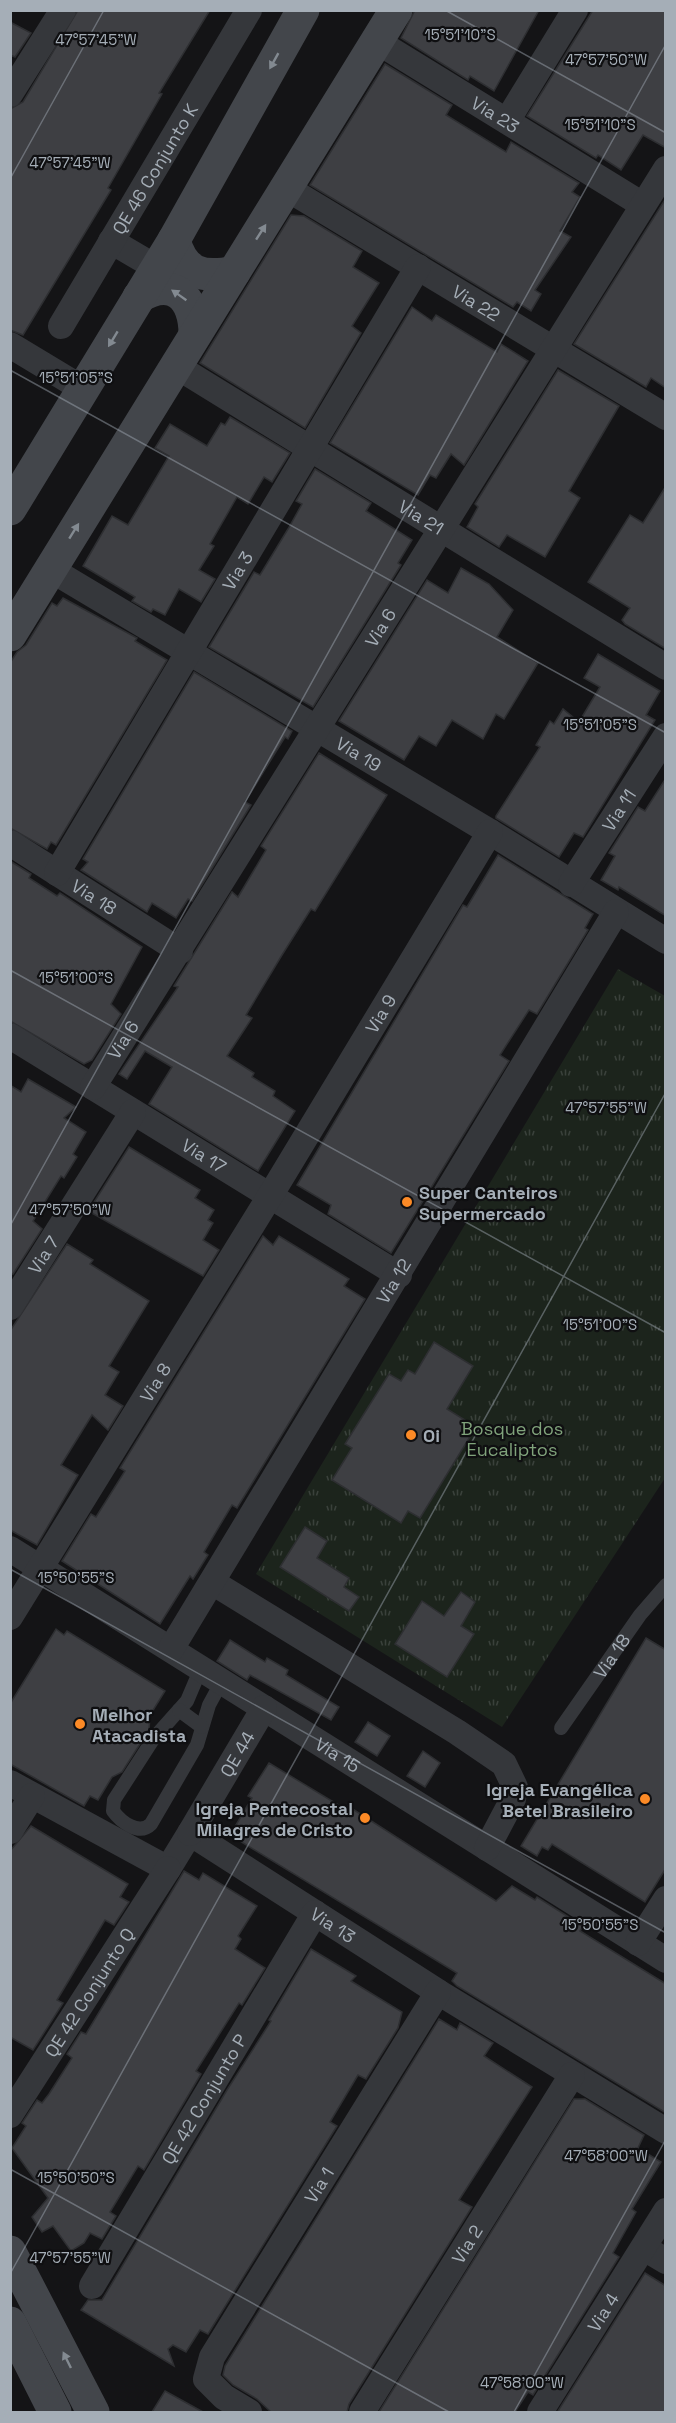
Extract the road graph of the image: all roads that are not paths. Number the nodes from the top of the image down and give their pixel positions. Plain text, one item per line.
1 (63, 10) edge
2 (249, 10) edge
3 (303, 10) edge
4 (396, 10) edge
5 (575, 10) edge
6 (378, 42) junction
7 (14, 80) edge
8 (507, 121) junction
9 (666, 169) edge
10 (288, 189) junction
11 (643, 205) junction
12 (174, 240) junction
13 (111, 241) junction
14 (418, 267) junction
15 (157, 268) junction
16 (234, 272) junction
17 (139, 297) junction
18 (61, 326) dead end
19 (195, 334) junction
20 (10, 345) edge
21 (554, 350) junction
22 (176, 366) junction
23 (83, 389) junction
24 (666, 417) edge
25 (310, 448) junction
26 (10, 509) edge
27 (442, 530) junction
28 (50, 569) junction
29 (10, 635) edge
30 (188, 652) junction
31 (666, 667) edge
32 (317, 729) junction
33 (666, 736) edge
34 (490, 832) junction
35 (10, 843) edge
36 (57, 873) junction
37 (571, 884) junction
38 (616, 912) junction
39 (666, 941) edge
40 (180, 951) junction
41 (10, 1036) edge
42 (93, 1087) junction
43 (133, 1112) junction
44 (270, 1196) junction
45 (399, 1275) junction
46 (10, 1307) edge
47 (10, 1549) edge
48 (42, 1568) junction
49 (212, 1582) junction
50 (666, 1585) edge
51 (10, 1617) edge
52 (171, 1649) junction
53 (212, 1674) junction
54 (264, 1707) junction
55 (179, 1710) junction
56 (202, 1727) junction
57 (561, 1728) dead end
58 (21, 1790) edge
59 (10, 1831) edge
60 (190, 1833) junction
61 (487, 1848) junction
62 (168, 1869) junction
63 (666, 1899) edge
64 (315, 1913) junction
65 (638, 1943) junction
66 (666, 1960) edge
67 (438, 1992) junction
68 (572, 2075) junction
69 (10, 2115) edge
70 (666, 2131) edge
71 (666, 2211) edge
72 (644, 2248) junction
73 (10, 2252) edge
74 (666, 2261) edge
75 (92, 2286) dead end
76 (10, 2323) edge
77 (55, 2412) edge
78 (93, 2412) edge
79 (249, 2412) edge
80 (362, 2412) edge
81 (540, 2412) edge

1 - 7 street
2 - 13 street, QE 46 Conjunto K
3 -> 12 street
4 - 6 street
5 - 8 street
6 - 8 street, Via 23
6 - 10 street
8 - 11 street, Via 23
9 - 11 street, Via 6
10 - 14 street, Via 22
16 -> 10 street
11 - 21 street, Via 6
12 - 15 street
12 - 16 street
13 - 15 street
13 - 18 street, QE 46 Conjunto K
14 - 21 street, Via 22
14 - 25 street, Via 3
15 - 17 street
16 - 19 street
19 -> 17 street
17 -> 23 street
19 - 22 street
20 - 23 street
21 - 24 street, Via 22
21 - 27 street, Via 6
22 - 25 street, Via 21
28 -> 22 street
23 - 26 street
25 - 27 street, Via 21
25 - 30 street, Via 3
27 - 31 street, Via 21
27 - 32 street, Via 6
28 - 29 street
28 - 30 street, Via 19
30 - 32 street, Via 19
30 - 36 street, Via 3
32 - 34 street, Via 19
32 - 40 street, Via 6
33 - 37 street, Via 11
34 - 37 street, Via 19
34 - 44 street, Via 9
35 - 36 street, Via 18
36 - 40 street, Via 18
37 - 38 street, Via 19
38 - 39 street, Via 19
38 - 45 street, Via 12
40 - 42 street, Via 6
41 - 42 street, Via 17
42 - 43 street, Via 17
43 - 44 street, Via 17
43 - 46 street, Via 7
44 - 45 street, Via 17
44 - 48 street, Via 8
45 - 49 street, Via 12
47 - 48 street, Via 15
48 - 51 street
48 - 52 street, Via 15
49 - 52 street, Via 12
49 - 61 street
50 - 57 lane, Via 18
52 - 53 street, Via 15
53 - 54 street, Via 15
53 - 55 lane
53 - 56 lane
54 - 60 street, QE 44
54 - 61 street, Via 15
55 - 56 lane
55 - 56 lane
58 - 59 street
58 - 62 street
60 - 62 street
60 - 64 street, Via 13
61 - 65 street, Via 15
62 - 69 street, QE 42 Conjunto Q
63 - 65 street
64 - 67 street, Via 13
64 - 75 street, QE 42 Conjunto P
65 - 66 street, Via 15
67 - 68 street, Via 13
67 - 79 street, Via 1
68 - 70 street, Via 13
68 - 80 street, Via 2
71 - 72 street, Via 4
72 - 74 street
72 - 81 street, Via 4
78 -> 73 street
76 - 77 street

